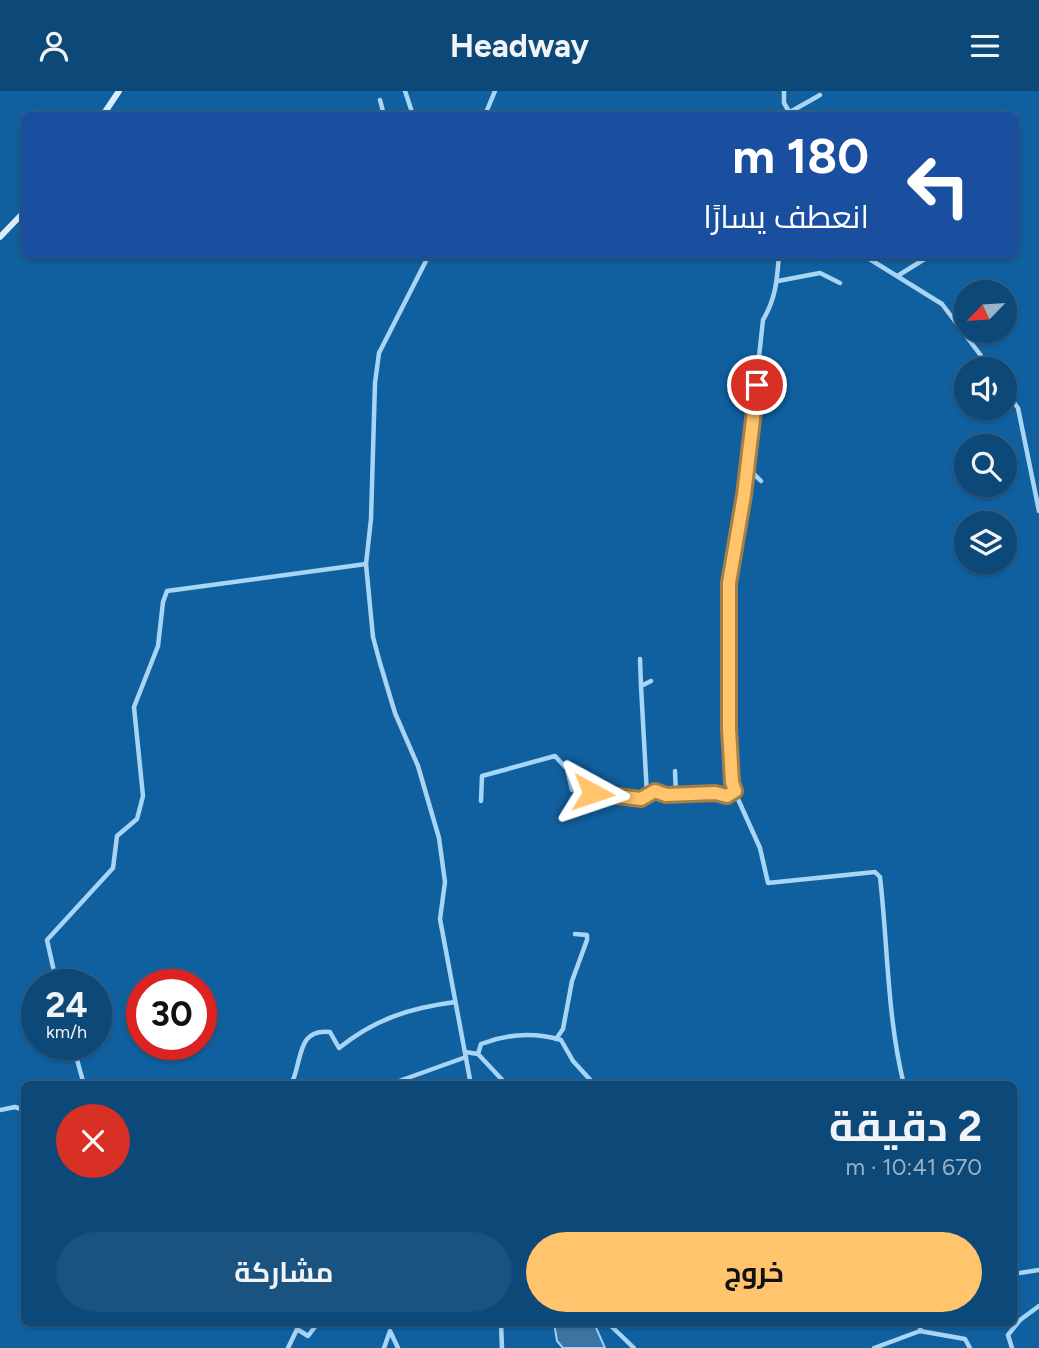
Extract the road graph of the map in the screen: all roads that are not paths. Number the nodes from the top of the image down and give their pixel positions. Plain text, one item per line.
1 (119, 91) edge
2 (405, 91) edge
3 (495, 91) edge
4 (791, 91) edge
5 (784, 93) edge
6 (820, 95) dead end
7 (380, 100) dead end
8 (105, 112) edge
9 (383, 112) edge
10 (412, 112) edge
11 (487, 112) edge
12 (788, 112) edge
13 (792, 112) edge
14 (21, 215) edge
15 (0, 237) edge
16 (427, 259) edge
17 (779, 259) edge
18 (870, 259) edge
19 (925, 259) edge
20 (899, 275) junction
21 (778, 281) junction
22 (840, 283) dead end
23 (982, 357) edge
24 (1017, 411) edge
25 (746, 466) junction
26 (761, 481) dead end
27 (1039, 512) edge
28 (366, 564) junction
29 (640, 659) dead end
30 (651, 681) dead end
31 (641, 686) junction
32 (675, 771) dead end
33 (735, 791) junction
34 (647, 795) junction
35 (676, 795) junction
36 (481, 801) dead end
37 (575, 935) dead end
38 (53, 969) edge
39 (455, 1002) junction
40 (556, 1039) junction
41 (465, 1054) junction
42 (478, 1054) junction
43 (77, 1060) edge
44 (83, 1081) edge
45 (292, 1081) edge
46 (398, 1081) edge
47 (470, 1081) edge
48 (503, 1081) edge
49 (591, 1081) edge
50 (903, 1081) edge
51 (21, 1109) edge
52 (0, 1110) edge
53 (1039, 1270) edge
54 (1017, 1273) edge
55 (1039, 1306) edge
56 (1017, 1324) edge
57 (298, 1326) edge
58 (316, 1326) edge
59 (393, 1326) edge
60 (501, 1326) edge
61 (611, 1326) edge
62 (921, 1326) edge
63 (1015, 1326) edge
64 (297, 1329) junction
65 (390, 1331) junction
66 (920, 1331) junction
67 (288, 1348) edge
68 (384, 1348) edge
69 (398, 1348) edge
70 (502, 1348) edge
71 (635, 1348) edge
72 (874, 1348) edge
73 (970, 1348) edge
74 (1012, 1348) edge

1 - 8 street
2 - 10 street
3 - 11 street
4 - 5 street
5 - 12 street
6 - 13 street
7 - 9 street
14 - 15 street
16 - 28 street
17 - 21 street
18 - 20 street
19 - 20 street
20 - 23 street
21 - 22 street
21 - 25 street
24 - 27 street
25 - 26 street
25 - 33 street
28 - 38 street
28 - 39 street
29 - 31 street
30 - 31 street
31 - 34 street
32 - 35 street
33 - 35 street
33 - 50 street
34 - 35 street
34 - 36 street
37 - 40 street
39 - 41 street
39 - 45 street
40 - 42 street
40 - 49 street
41 - 42 street
41 - 46 street
41 - 47 street
42 - 48 street
43 - 44 street
51 - 52 street
53 - 54 street
55 - 56 street
57 - 64 street
58 - 64 street
59 - 65 street
60 - 70 street
61 - 71 street
62 - 66 street
63 - 74 street
64 - 67 street
65 - 68 street
65 - 69 street
66 - 72 street
66 - 73 street

